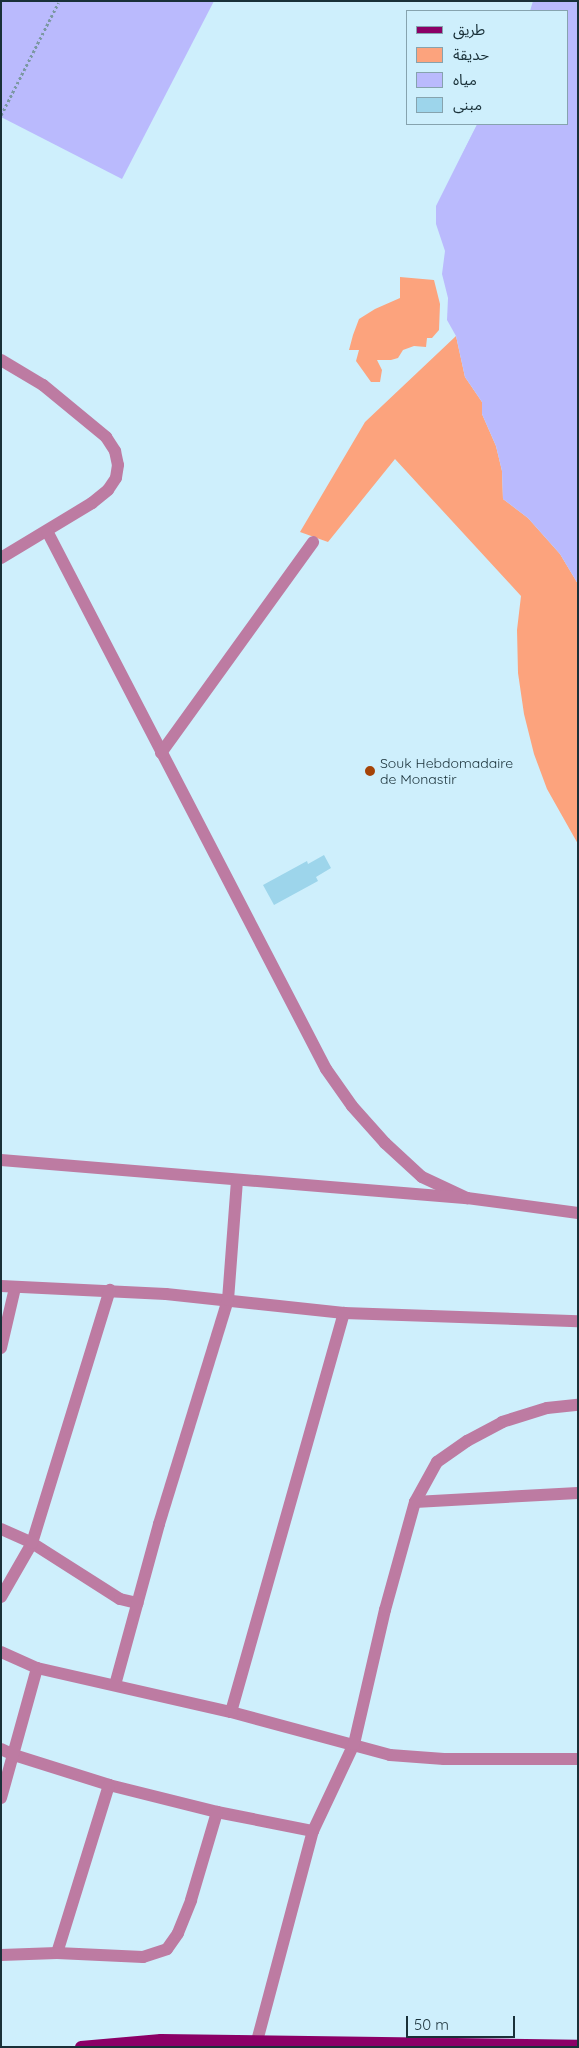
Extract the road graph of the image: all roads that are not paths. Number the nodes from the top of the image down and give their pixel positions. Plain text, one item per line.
1 (1, 360) edge
2 (47, 531) junction
3 (313, 542) dead end
4 (1, 558) edge
5 (162, 753) junction
6 (1, 1160) edge
7 (237, 1180) junction
8 (467, 1198) junction
9 (578, 1213) edge
10 (1, 1286) edge
11 (15, 1288) junction
12 (110, 1290) junction
13 (228, 1300) junction
14 (344, 1313) junction
15 (578, 1321) edge
16 (1, 1348) edge
17 (578, 1406) edge
18 (578, 1493) edge
19 (415, 1502) junction
20 (1, 1529) edge
21 (32, 1543) junction
22 (1, 1596) edge
23 (138, 1603) junction
24 (1, 1652) edge
25 (37, 1668) junction
26 (115, 1685) junction
27 (231, 1712) junction
28 (354, 1744) junction
29 (1, 1749) edge
30 (14, 1755) junction
31 (578, 1759) edge
32 (109, 1785) junction
33 (1, 1798) edge
34 (217, 1812) junction
35 (313, 1831) junction
36 (57, 1953) junction
37 (1, 1955) edge
38 (257, 2041) junction
39 (578, 2046) edge
40 (81, 2047) edge

1 - 2 street
2 - 4 street
2 - 5 street
3 - 5 street
5 - 8 street
6 - 7 street
7 - 8 street
7 - 13 street
8 - 9 street
10 - 11 street
11 - 12 street
11 - 16 street
12 - 13 street
12 - 21 street
13 - 14 street
13 - 23 street
14 - 15 street
14 - 27 street
17 - 19 street
18 - 19 street
19 - 28 street
20 - 21 street
21 - 22 street
21 - 23 street
23 - 26 street
24 - 25 street
25 - 26 street
25 - 30 street
26 - 27 street
27 - 28 street
28 - 31 street
28 - 35 street
29 - 30 street
30 - 32 street
30 - 33 street
32 - 34 street
32 - 36 street
34 - 35 street
34 - 36 street
35 - 38 street
36 - 37 street
38 - 39 main road
38 - 40 main road

